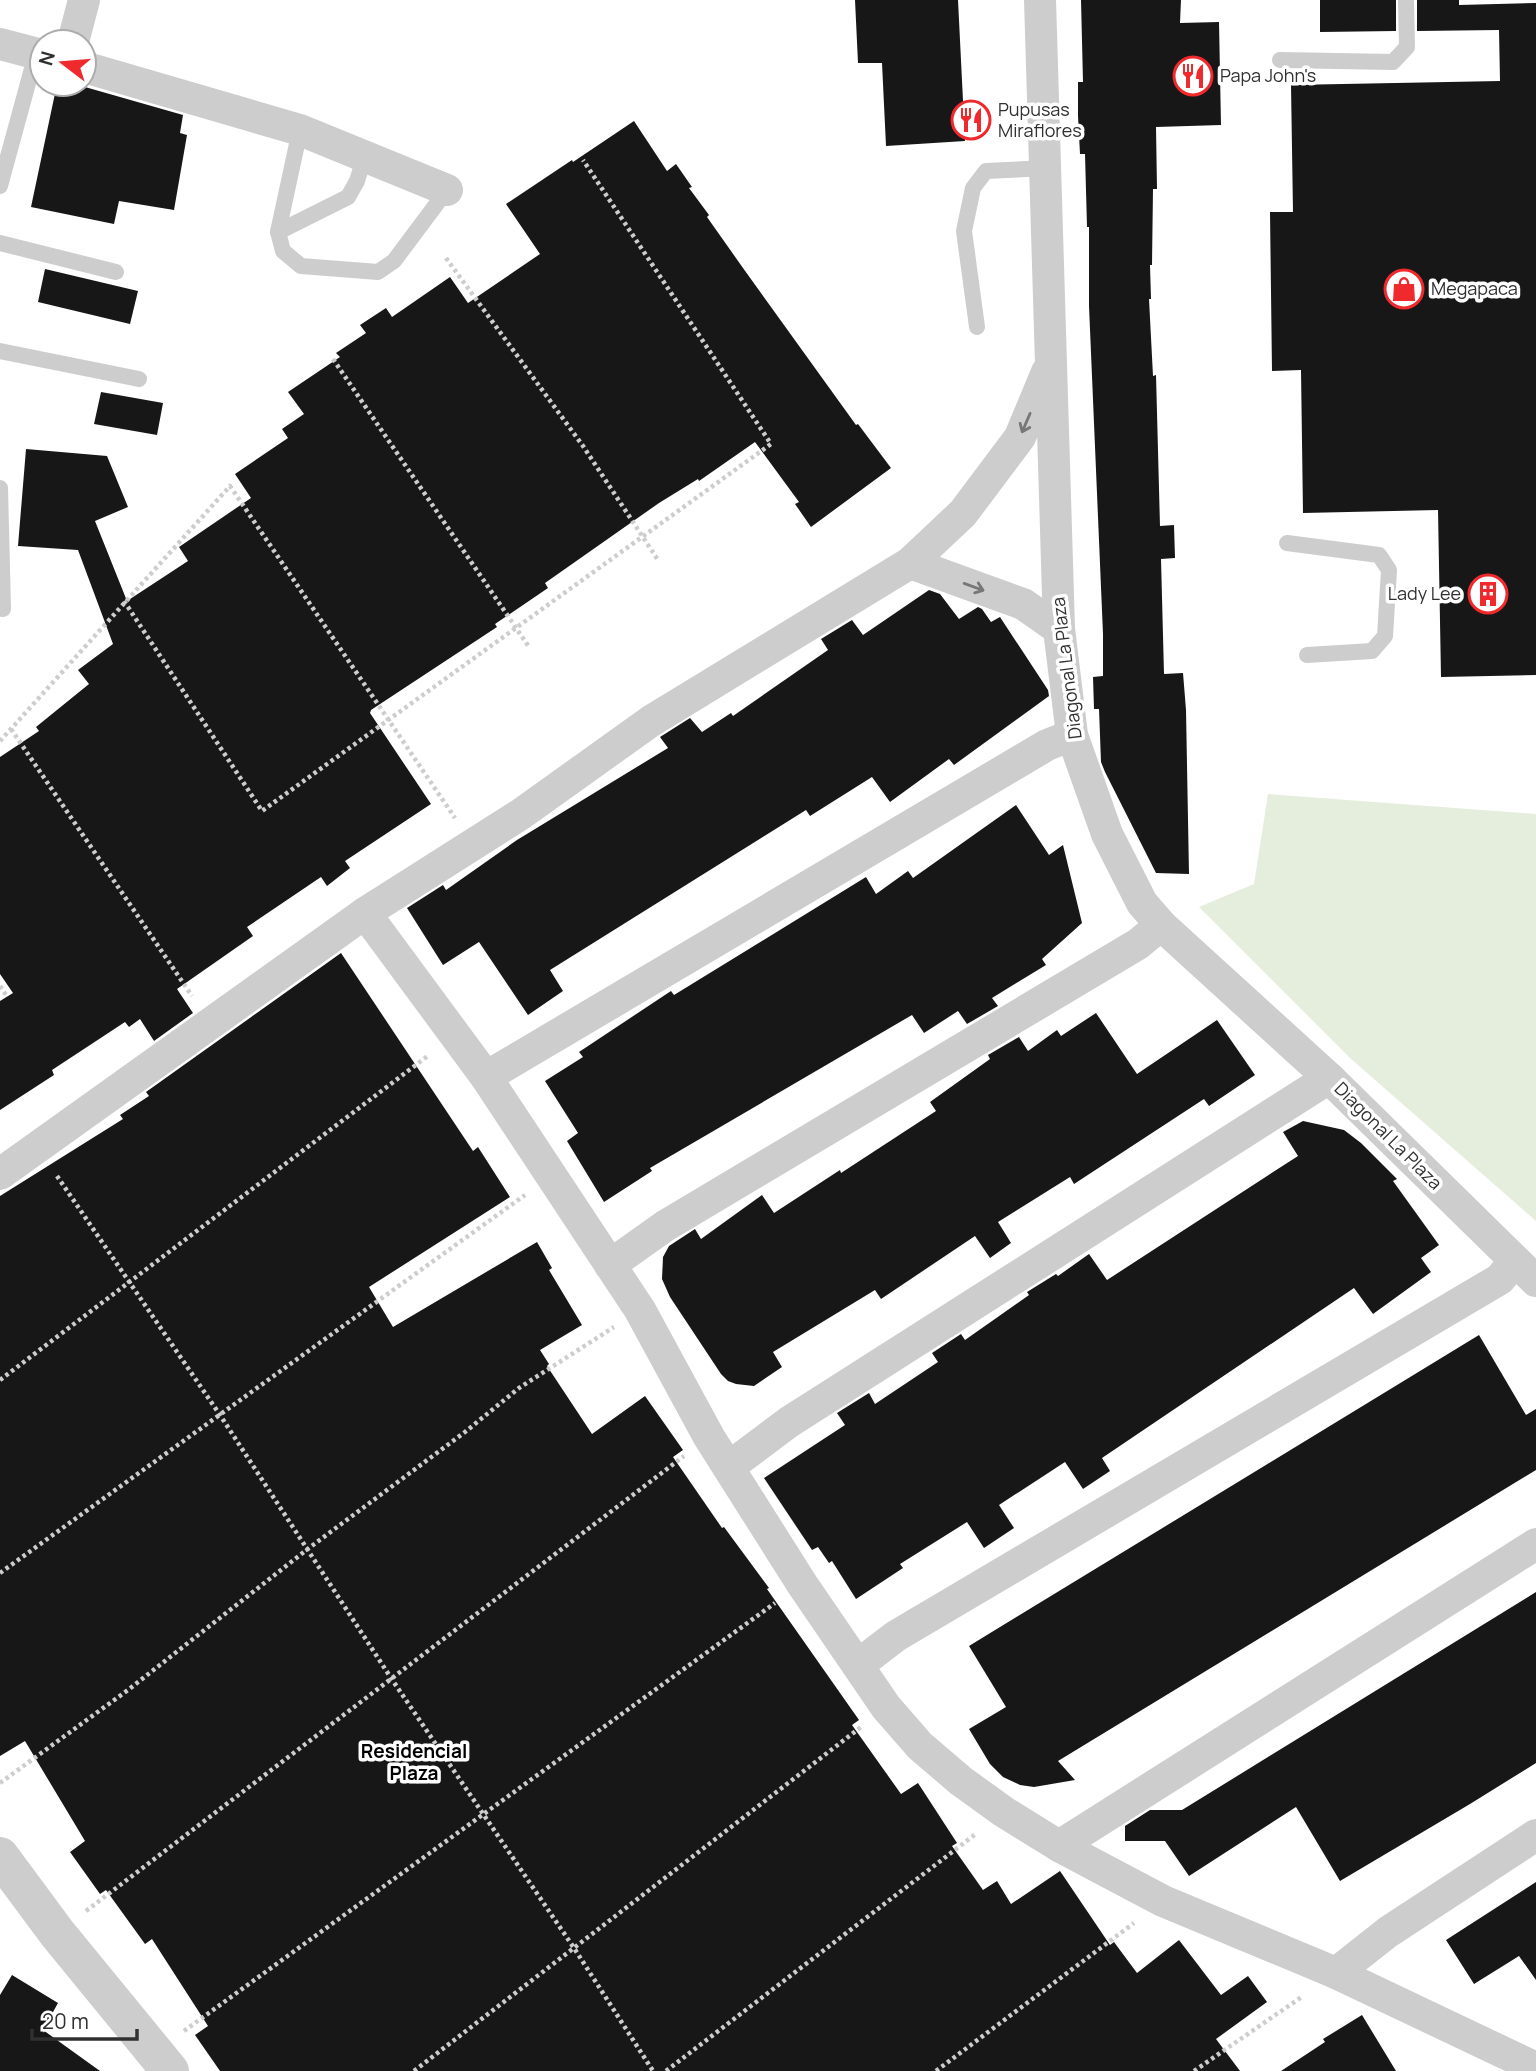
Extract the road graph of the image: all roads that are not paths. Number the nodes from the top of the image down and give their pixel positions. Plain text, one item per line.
1 (84, 0) edge
2 (1040, 0) edge
3 (1406, 0) edge
4 (77, 28) edge
5 (0, 44) edge
6 (28, 52) edge
7 (1280, 60) dead end
8 (98, 71) edge
9 (28, 92) edge
10 (300, 130) junction
11 (365, 155) junction
12 (1046, 168) junction
13 (0, 186) edge
14 (447, 190) joint
15 (278, 232) junction
16 (0, 243) edge
17 (116, 272) dead end
18 (977, 327) dead end
19 (0, 351) edge
20 (1052, 360) junction
21 (139, 379) dead end
22 (0, 488) edge
23 (1287, 543) dead end
24 (910, 563) junction
25 (3, 609) dead end
26 (1059, 629) junction
27 (1307, 654) dead end
28 (1072, 736) junction
29 (366, 913) junction
30 (1161, 925) junction
31 (486, 1077) junction
32 (1329, 1078) junction
33 (0, 1174) edge
34 (610, 1265) junction
35 (1525, 1271) edge
36 (729, 1467) junction
37 (1536, 1544) edge
38 (858, 1665) junction
39 (1536, 1835) edge
40 (1059, 1846) junction
41 (0, 1856) edge
42 (1336, 1973) junction
43 (163, 2062) edge
44 (1536, 2068) edge

1 - 4 street
2 - 12 street, Diagonal La Plaza
3 - 7 lane
5 - 6 street
8 - 10 street
9 - 13 lane
10 - 11 street
10 - 15 lane
11 - 14 street
11 - 15 lane
12 - 18 lane
12 - 20 street, Diagonal La Plaza
14 - 15 lane
16 - 17 lane
19 - 21 lane
20 -> 24 street
20 - 26 street, Diagonal La Plaza
22 - 25 lane
23 - 27 lane
24 -> 26 street
24 - 29 street
26 - 28 street, Diagonal La Plaza
28 - 30 street, Diagonal La Plaza
28 - 31 street
29 - 31 street
29 - 33 street
30 - 32 street, Diagonal La Plaza
30 - 34 street
31 - 34 street
32 - 35 street, Diagonal La Plaza
32 - 36 street
34 - 36 street
35 - 38 street
36 - 38 street
37 - 40 street
38 - 40 street
39 - 42 street
40 - 42 street
41 - 43 street
42 - 44 street

